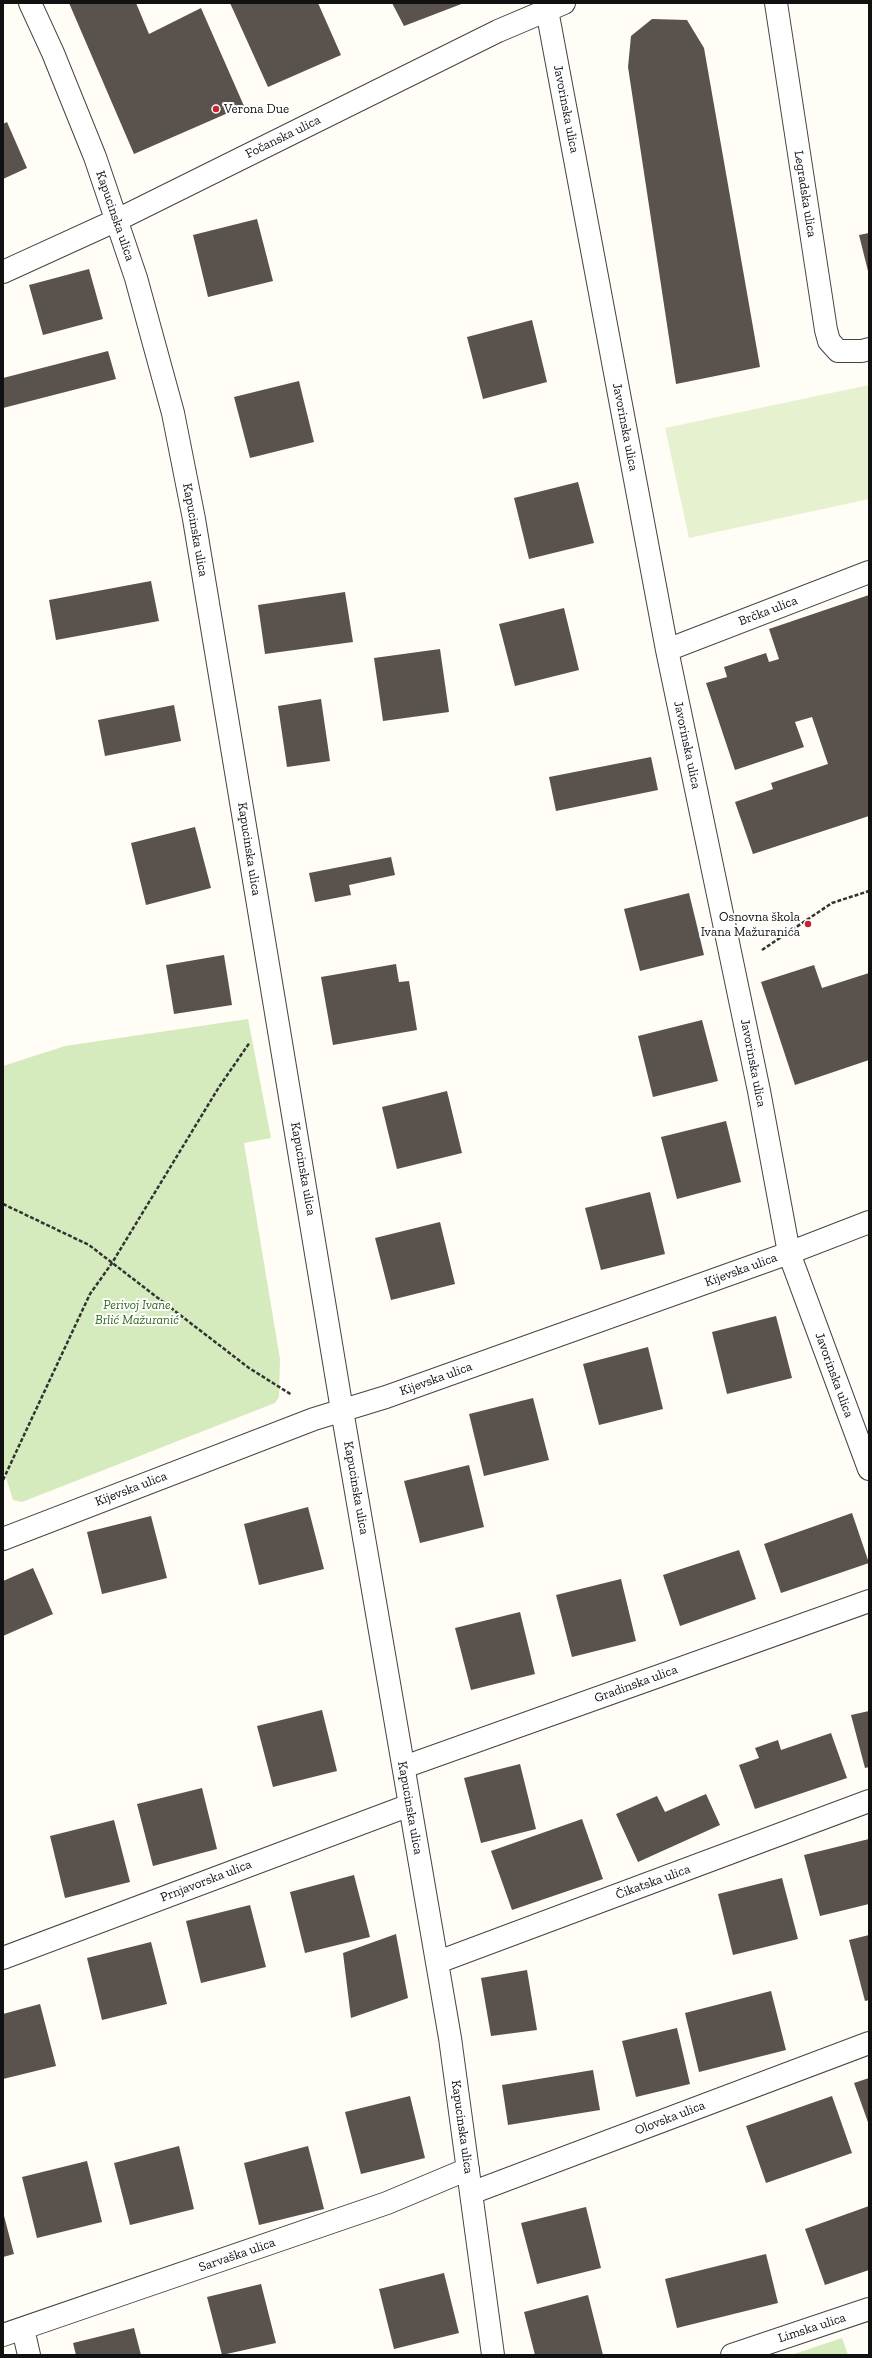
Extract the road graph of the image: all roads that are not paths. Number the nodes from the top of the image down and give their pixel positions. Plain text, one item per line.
1 (30, 3) edge
2 (776, 3) edge
3 (555, 7) edge
4 (117, 220) junction
5 (3, 272) edge
6 (869, 349) edge
7 (869, 572) edge
8 (667, 650) junction
9 (869, 1222) edge
10 (789, 1253) junction
11 (342, 1410) junction
12 (869, 1469) edge
13 (3, 1539) edge
14 (869, 1601) edge
15 (404, 1767) junction
16 (869, 1801) edge
17 (410, 1805) junction
18 (3, 1958) edge
19 (438, 1962) junction
20 (869, 2043) edge
21 (468, 2169) junction
22 (472, 2193) junction
23 (869, 2309) edge
24 (13, 2332) edge
25 (29, 2355) edge
26 (493, 2355) edge
27 (732, 2355) edge

1 - 4 street, Kapucinska ulica
2 - 6 street, Legradska ulica
3 - 4 street, Fočanska ulica
3 - 8 street, Javorinska ulica
4 - 5 street, Fočanska ulica
4 - 11 street, Kapucinska ulica
7 - 8 street, Brčka ulica
8 - 10 street, Javorinska ulica
9 - 10 street, Kijevska ulica
10 - 11 street, Kijevska ulica
10 - 12 street, Javorinska ulica
11 - 13 street, Kijevska ulica
11 - 15 street, Kapucinska ulica
14 - 15 street, Gradinska ulica
15 - 17 street, Kapucinska ulica
16 - 19 street, Čikatska ulica
17 - 18 street, Prnjavorska ulica
17 - 19 street, Kapucinska ulica
19 - 21 street, Kapucinska ulica
20 - 22 street, Olovska ulica
21 - 22 street, Kapucinska ulica
21 - 24 street, Sarvaška ulica
22 - 26 street, Kapucinska ulica
23 - 27 street, Limska ulica
24 - 25 street

